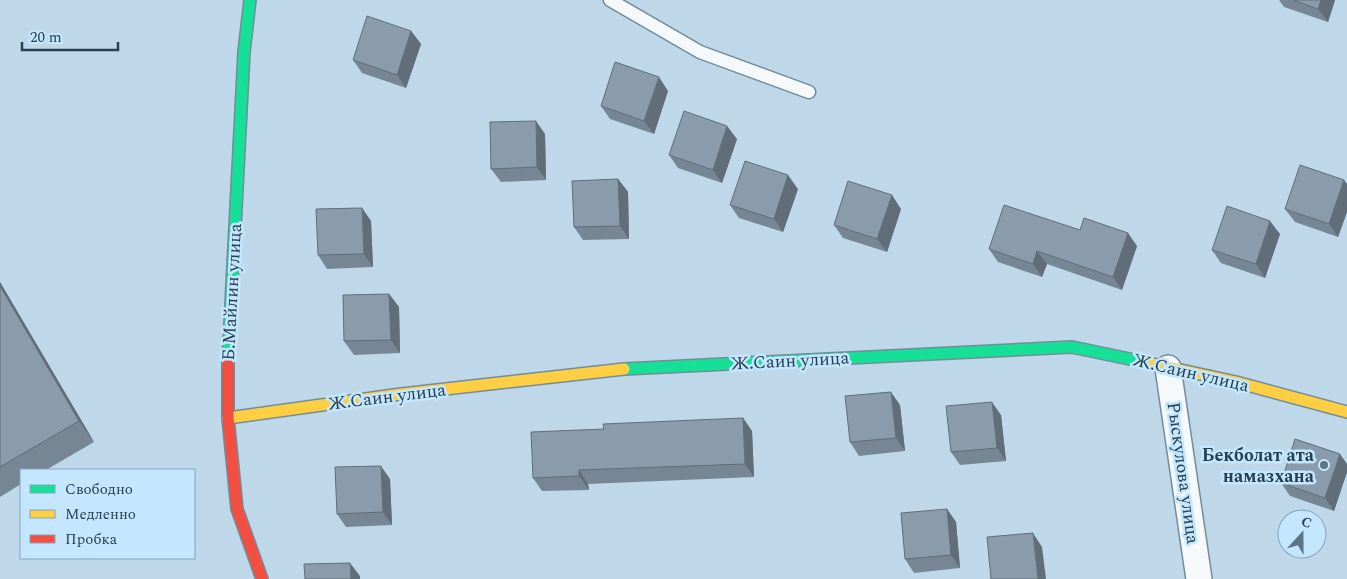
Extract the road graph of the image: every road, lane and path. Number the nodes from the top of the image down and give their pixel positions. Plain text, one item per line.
1 (250, 0) edge
2 (610, 0) edge
3 (809, 92) dead end
4 (1168, 368) junction
5 (1347, 412) edge
6 (228, 418) junction
7 (262, 579) edge
8 (1199, 579) edge

1 - 6 street, Б.Майлин улица
2 - 3 lane
4 - 5 street, Ж.Саин улица
4 - 6 street, Ж.Саин улица
4 - 8 street, Рыскулова улица
6 - 7 street, Б.Майлин улица

